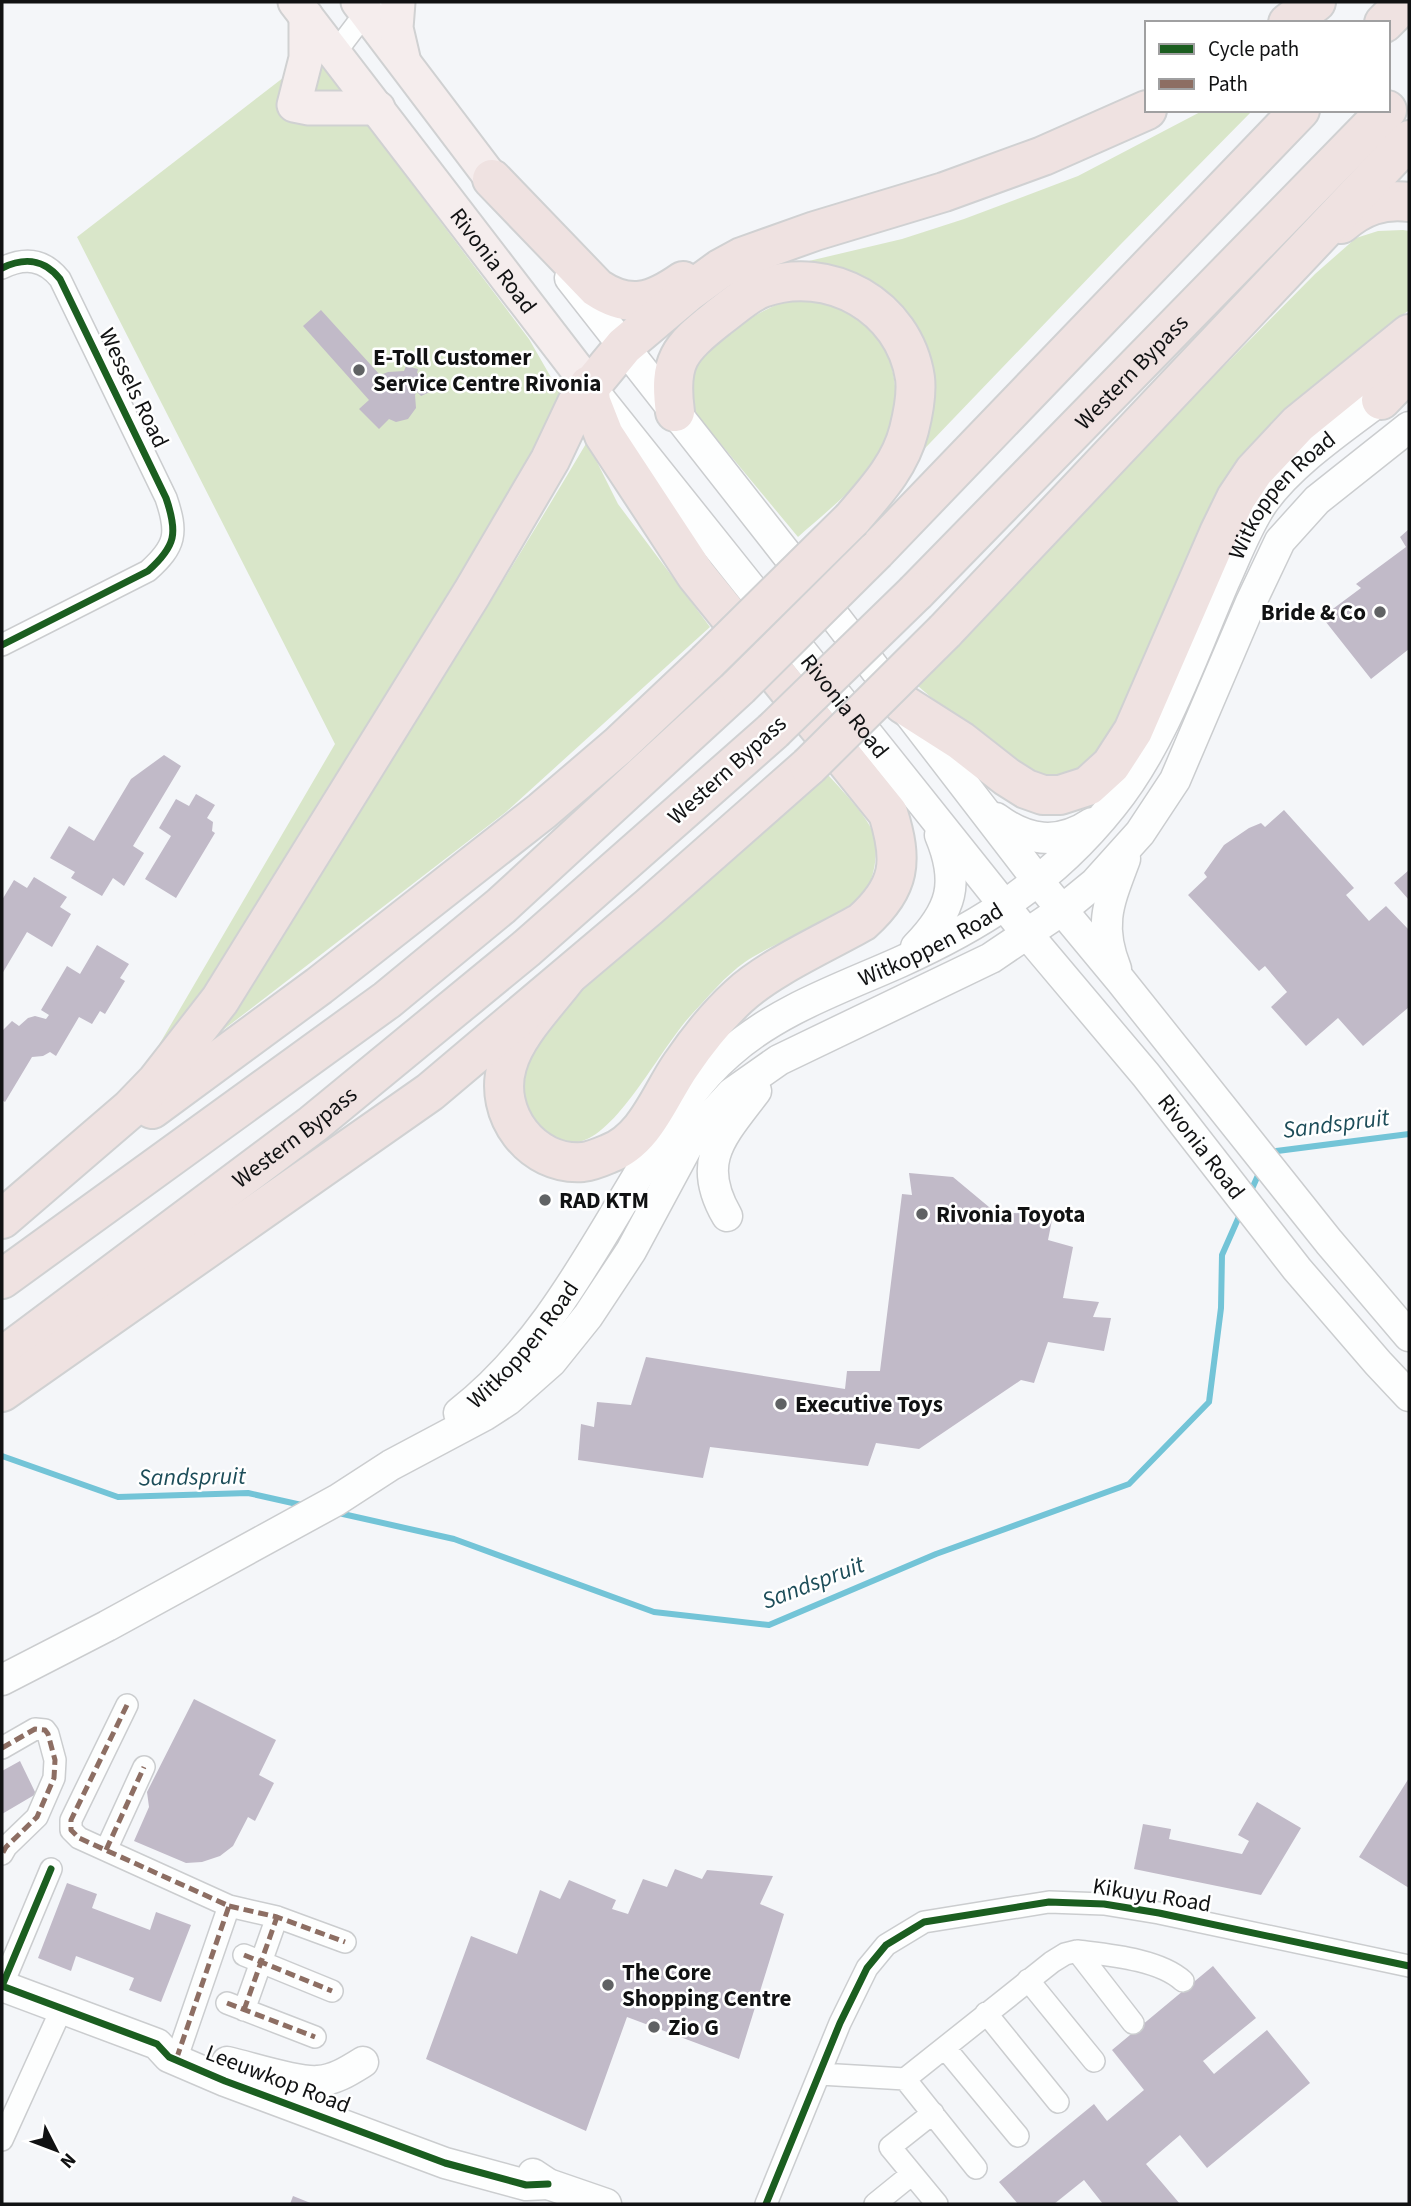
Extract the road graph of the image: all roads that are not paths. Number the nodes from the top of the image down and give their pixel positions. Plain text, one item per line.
1 (398, 2) edge
2 (1316, 2) edge
3 (1405, 2) edge
4 (366, 5) edge
5 (300, 9) edge
6 (1291, 21) edge
7 (1386, 21) edge
8 (334, 53) junction
9 (405, 64) junction
10 (1409, 86) edge
11 (379, 108) junction
12 (1390, 108) edge
13 (1145, 111) edge
14 (1298, 112) edge
15 (1386, 112) edge
16 (1409, 140) edge
17 (492, 179) junction
18 (1409, 202) edge
19 (1409, 215) edge
20 (814, 232) junction
21 (2, 268) edge
22 (1290, 275) junction
23 (1253, 304) junction
24 (1409, 334) edge
25 (624, 346) junction
26 (1409, 372) edge
27 (589, 385) junction
28 (1395, 389) edge
29 (675, 412) junction
30 (1409, 427) edge
31 (2, 645) edge
32 (902, 704) junction
33 (984, 810) junction
34 (931, 812) junction
35 (1106, 814) junction
36 (1129, 849) junction
37 (1038, 881) junction
38 (1005, 906) junction
39 (1062, 910) junction
40 (1028, 935) junction
41 (904, 960) junction
42 (566, 978) junction
43 (1121, 981) junction
44 (779, 1060) junction
45 (11, 1212) edge
46 (727, 1216) dead end
47 (2, 1279) edge
48 (1409, 1336) edge
49 (4, 1378) edge
50 (1409, 1396) edge
51 (393, 1464) junction
52 (2, 1680) edge
53 (127, 1705) dead end
54 (2, 1748) edge
55 (144, 1767) dead end
56 (106, 1850) junction
57 (2, 1854) edge
58 (51, 1869) dead end
59 (229, 1906) junction
60 (277, 1917) junction
61 (345, 1942) dead end
62 (1077, 1951) junction
63 (252, 1959) junction
64 (1409, 1966) edge
65 (1028, 1980) junction
66 (1183, 1980) dead end
67 (2, 1986) edge
68 (332, 1991) dead end
69 (62, 2008) junction
70 (986, 2013) junction
71 (1133, 2023) dead end
72 (315, 2037) dead end
73 (945, 2048) junction
74 (172, 2050) junction
75 (1094, 2061) dead end
76 (227, 2062) junction
77 (363, 2062) dead end
78 (820, 2074) junction
79 (905, 2079) junction
80 (1058, 2102) dead end
81 (933, 2113) junction
82 (1018, 2136) dead end
83 (2, 2140) edge
84 (976, 2168) dead end
85 (912, 2174) junction
86 (548, 2184) junction
87 (606, 2204) edge
88 (766, 2204) edge
89 (875, 2204) edge
90 (937, 2204) edge

1 - 9 main road
2 - 6 highway
3 - 7 highway
4 - 8 street
4 - 9 main road, Rivonia Road
5 - 8 main road, Rivonia Road
5 - 11 main road
8 - 11 main road, Rivonia Road
9 - 17 main road, Rivonia Road
10 - 12 highway, Western Bypass
11 - 27 main road, Rivonia Road
13 - 20 highway
14 - 47 highway, bridge
15 - 49 highway, Western Bypass, bridge
16 - 23 highway
17 - 20 highway
17 - 25 main road, Rivonia Road
18 - 22 highway
19 - 22 highway
20 - 25 highway
21 - 31 street, Wessels Road
22 - 23 highway
23 - 42 highway, bridge
24 - 32 highway
25 - 27 highway
25 - 29 main road, Rivonia Road
26 - 28 highway
27 - 34 main road, Rivonia Road
27 - 42 highway
27 - 45 highway
28 - 35 main road, Witkoppen Road
29 - 32 main road, Rivonia Road
29 - 45 highway, bridge
30 - 36 main road, Witkoppen Road
32 - 33 main road, Rivonia Road
33 - 35 main road
33 - 37 main road, Rivonia Road
34 - 38 main road, Rivonia Road
34 - 41 main road
35 - 37 main road, Witkoppen Road
36 - 39 main road, Witkoppen Road
36 - 43 main road
37 - 38 main road, Witkoppen Road
37 - 39 main road, Rivonia Road
38 - 40 main road, Rivonia Road
38 - 41 main road, Witkoppen Road
39 - 40 main road, Witkoppen Road
39 - 43 main road, Rivonia Road
40 - 44 main road, Witkoppen Road
40 - 50 main road, Rivonia Road
41 - 51 main road, Witkoppen Road
42 - 49 highway
43 - 48 main road, Rivonia Road
44 - 46 main road
44 - 51 main road, Witkoppen Road
51 - 52 main road, Witkoppen Road
53 - 56 street
54 - 57 street
55 - 56 street
56 - 59 street
58 - 67 street
59 - 60 street
59 - 74 street
60 - 61 street
60 - 63 street
62 - 65 street
62 - 66 street
62 - 71 street
63 - 68 street
63 - 72 street
64 - 78 street, Kikuyu Road
65 - 70 street
65 - 75 street
67 - 69 main road, Leeuwkop Road
69 - 74 main road, Leeuwkop Road
69 - 83 street
70 - 73 street
70 - 80 street
73 - 79 street
73 - 82 street
74 - 76 main road, Leeuwkop Road
74 - 86 main road, Leeuwkop Road
76 - 77 main road
76 - 86 main road, Leeuwkop Road
78 - 79 street
78 - 88 street, Kikuyu Road
79 - 81 street
81 - 84 street
81 - 85 street
85 - 89 street
85 - 90 street
86 - 87 main road, Leeuwkop Road

